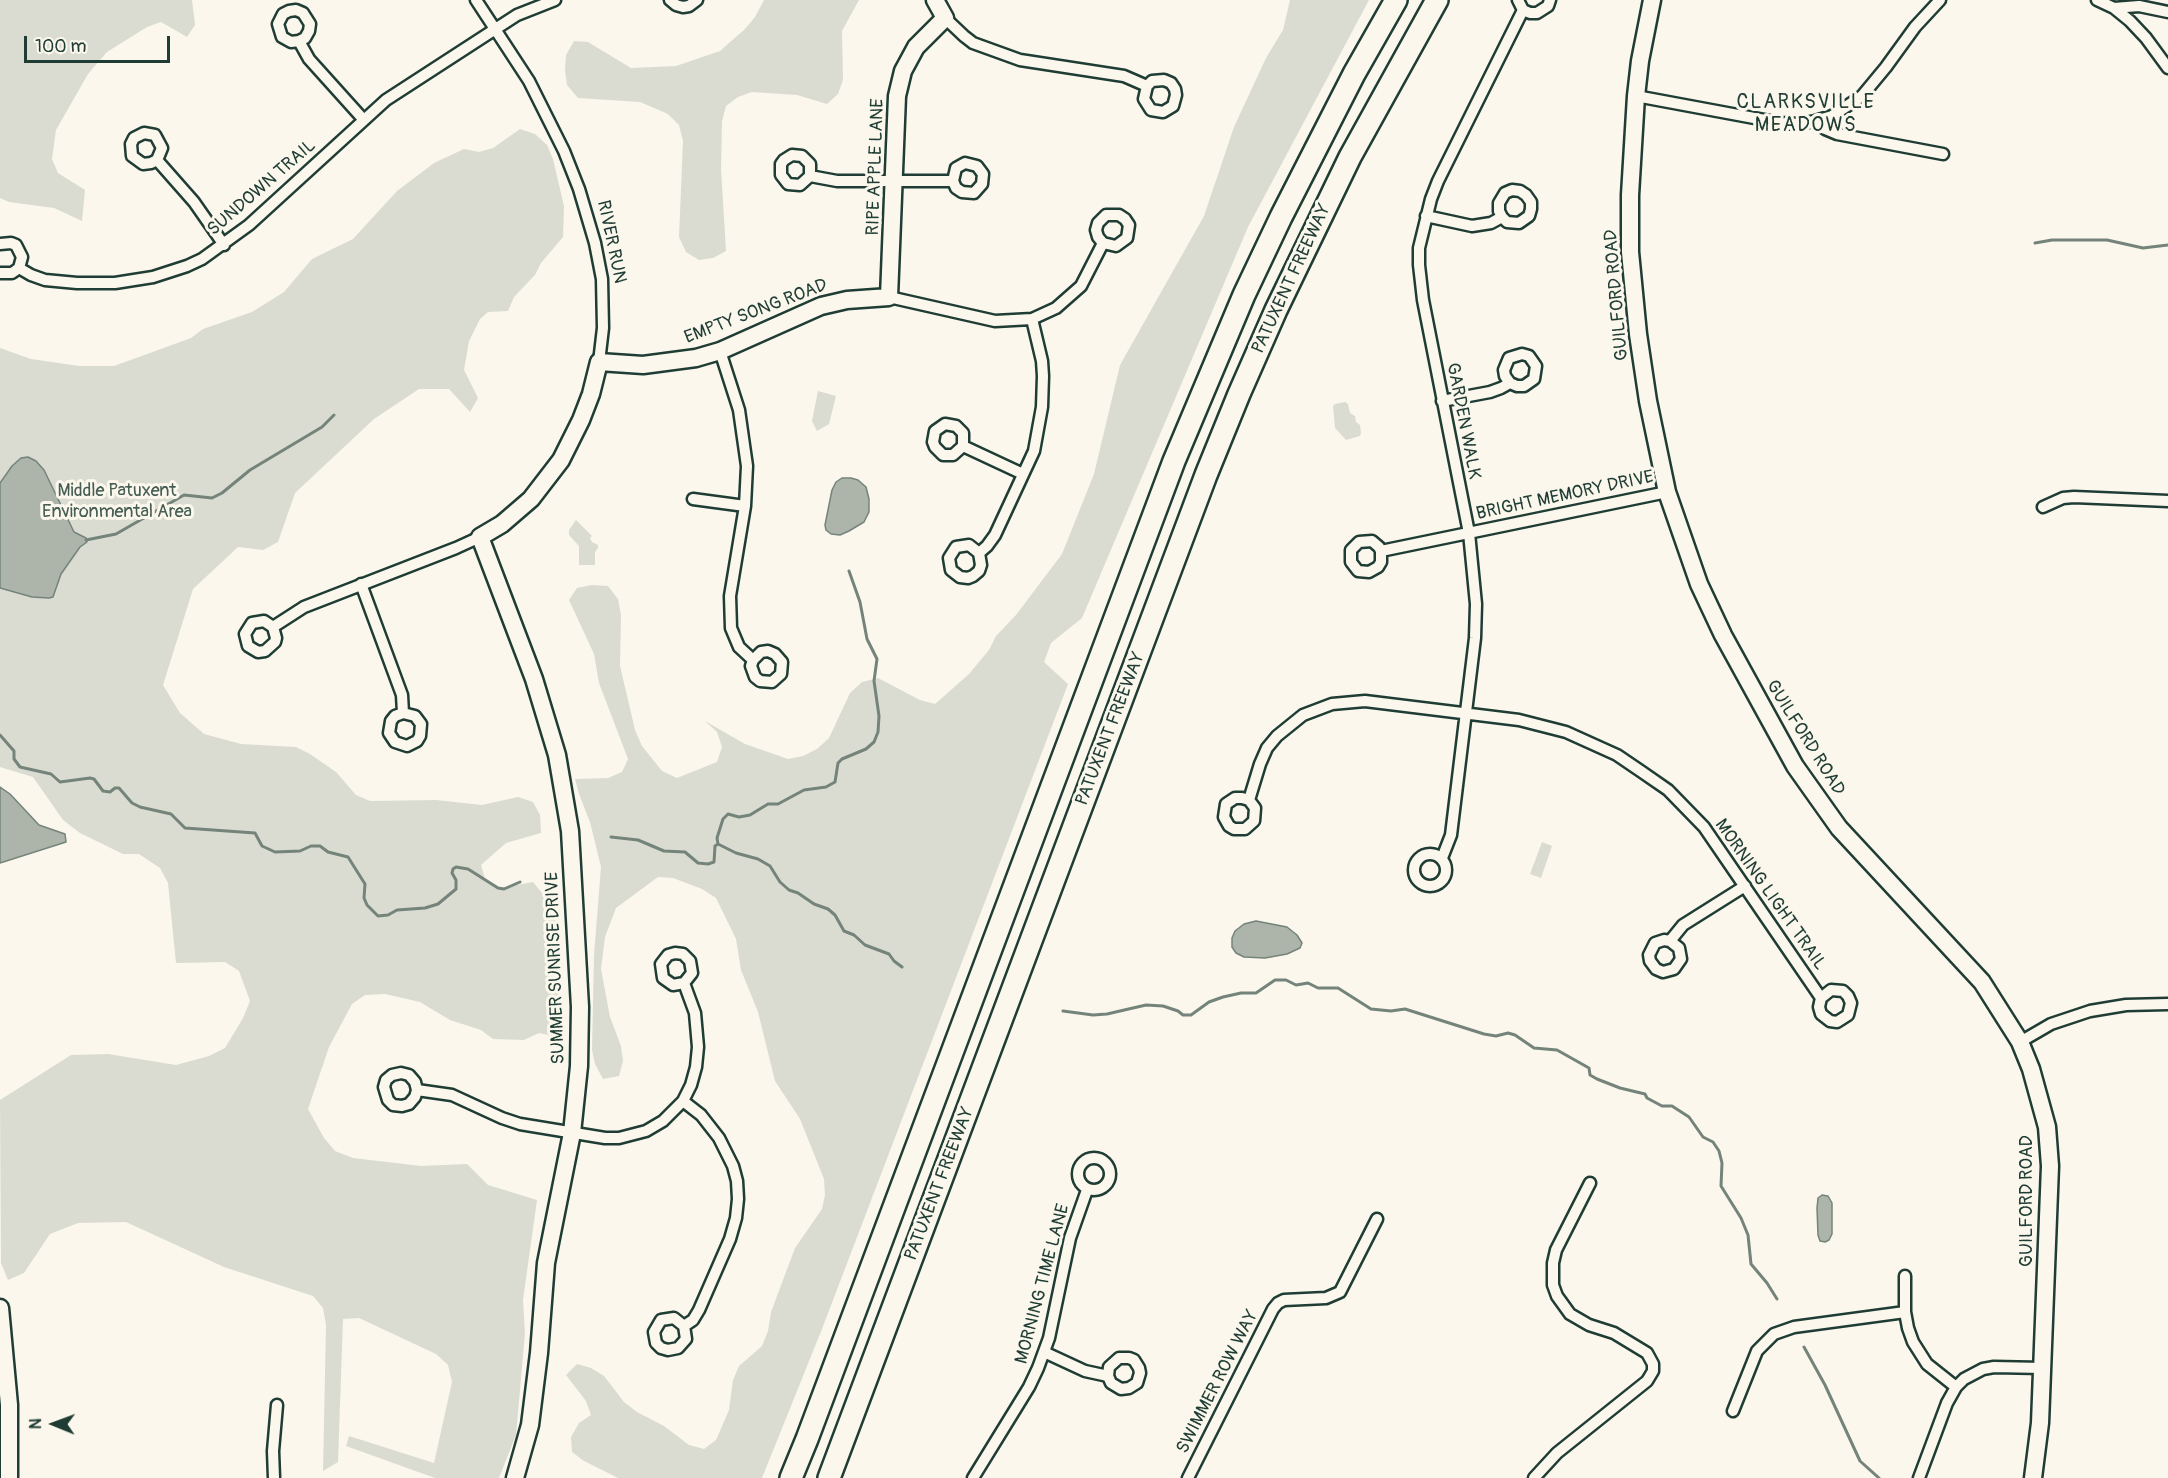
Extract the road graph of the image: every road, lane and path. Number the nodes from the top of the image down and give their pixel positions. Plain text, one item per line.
1 (477, 0) edge
2 (555, 0) edge
3 (670, 0) edge
4 (697, 0) edge
5 (935, 0) edge
6 (1396, 0) edge
7 (1437, 0) edge
8 (1550, 0) edge
9 (1652, 0) edge
10 (1940, 0) edge
11 (2097, 0) edge
12 (1520, 5) edge
13 (2114, 8) junction
14 (2168, 12) edge
15 (945, 18) junction
16 (495, 28) junction
17 (298, 41) dead end
18 (2168, 68) edge
19 (1147, 86) dead end
20 (1636, 96) junction
21 (363, 119) junction
22 (1815, 121) junction
23 (1943, 154) dead end
24 (157, 160) dead end
25 (810, 176) dead end
26 (895, 181) junction
27 (953, 181) dead end
28 (1426, 216) junction
29 (1502, 217) dead end
30 (1103, 243) dead end
31 (0, 244) edge
32 (224, 245) junction
33 (19, 268) junction
34 (0, 273) edge
35 (889, 297) junction
36 (1032, 320) junction
37 (720, 351) junction
38 (599, 362) junction
39 (1510, 383) dead end
40 (1442, 400) junction
41 (963, 446) dead end
42 (1023, 474) junction
43 (1667, 492) junction
44 (693, 499) dead end
45 (2168, 501) edge
46 (745, 506) junction
47 (2043, 507) dead end
48 (1469, 533) junction
49 (480, 537) junction
50 (1381, 551) dead end
51 (979, 553) dead end
52 (362, 584) junction
53 (273, 627) dead end
54 (753, 660) dead end
55 (403, 713) dead end
56 (1466, 713) junction
57 (1248, 800) dead end
58 (1442, 858) dead end
59 (1745, 885) junction
60 (1670, 941) dead end
61 (684, 983) dead end
62 (1821, 998) dead end
63 (2168, 1004) edge
64 (2020, 1042) junction
65 (417, 1090) dead end
66 (683, 1101) junction
67 (572, 1133) junction
68 (1590, 1183) dead end
69 (1087, 1190) dead end
70 (1377, 1219) dead end
71 (1905, 1276) dead end
72 (0, 1308) edge
73 (1905, 1312) junction
74 (684, 1326) dead end
75 (1044, 1352) junction
76 (2042, 1368) junction
77 (1108, 1376) dead end
78 (1956, 1388) junction
79 (277, 1405) dead end
80 (1733, 1411) dead end
81 (9, 1478) edge
82 (274, 1478) edge
83 (515, 1478) edge
84 (789, 1478) edge
85 (829, 1478) edge
86 (973, 1478) edge
87 (1188, 1478) edge
88 (1534, 1478) edge
89 (1919, 1478) edge
90 (2033, 1478) edge

1 - 16 street, RIVER RUN
2 - 16 street, SUNDOWN TRAIL
3 - 4 street
5 - 15 street
6 - 84 highway, PATUXENT FREEWAY
7 - 85 highway, PATUXENT FREEWAY
8 - 12 street, GARDEN WALK
9 - 20 street, GUILFORD ROAD
10 - 22 street
11 - 13 street
12 - 28 street, GARDEN WALK
13 - 14 street
13 - 18 street
15 - 19 street
15 - 26 street, RIPE APPLE LANE
16 - 21 street, SUNDOWN TRAIL
16 - 38 street, RIVER RUN
17 - 21 street
20 - 22 street
20 - 43 street, GUILFORD ROAD
21 - 32 street, SUNDOWN TRAIL
22 - 23 street
24 - 32 street
25 - 26 street
26 - 27 street
26 - 35 street, RIPE APPLE LANE
28 - 29 street
28 - 40 street, GARDEN WALK
30 - 36 street, EMPTY SONG ROAD
31 - 33 street
32 - 33 street, SUNDOWN TRAIL
33 - 34 street
35 - 36 street, EMPTY SONG ROAD
35 - 37 street, EMPTY SONG ROAD
36 - 42 street
37 - 38 street, EMPTY SONG ROAD
37 - 46 street
38 - 49 street, RIVER RUN
39 - 40 street
40 - 48 street, GARDEN WALK
41 - 42 street
42 - 51 street
43 - 48 street, BRIGHT MEMORY DRIVE
43 - 64 street, GUILFORD ROAD
44 - 46 street
45 - 47 street
46 - 54 street
48 - 50 street, BRIGHT MEMORY DRIVE
48 - 56 street, GARDEN WALK
49 - 52 street, RIVER RUN
49 - 67 street, SUMMER SUNRISE DRIVE
52 - 53 street, RIVER RUN
52 - 55 street
56 - 57 street, MORNING LIGHT TRAIL
56 - 58 street, GARDEN WALK
56 - 59 street, MORNING LIGHT TRAIL
59 - 60 street
59 - 62 street, MORNING LIGHT TRAIL
61 - 66 street
63 - 64 street
64 - 76 street, GUILFORD ROAD
65 - 67 street
66 - 67 street
66 - 74 street
67 - 83 street, SUMMER SUNRISE DRIVE
68 - 88 street
69 - 75 street, MORNING TIME LANE
70 - 87 street, SWIMMER ROW WAY
71 - 73 street
72 - 81 street
73 - 78 street
73 - 80 street
75 - 77 street
75 - 86 street, MORNING TIME LANE
76 - 78 street
76 - 90 street, GUILFORD ROAD
78 - 89 street
79 - 82 street

